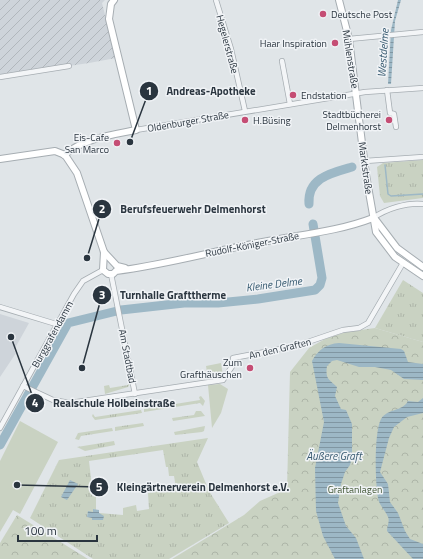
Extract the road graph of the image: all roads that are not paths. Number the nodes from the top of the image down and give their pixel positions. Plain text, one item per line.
1 (114, 0) edge
2 (216, 0) edge
3 (339, 0) edge
4 (423, 32) edge
5 (349, 39) junction
6 (282, 61) dead end
7 (69, 66) dead end
8 (0, 77) edge
9 (423, 88) edge
10 (387, 90) junction
11 (356, 95) junction
12 (290, 104) junction
13 (245, 111) junction
14 (396, 127) dead end
15 (136, 130) junction
16 (64, 155) junction
17 (422, 157) edge
18 (0, 159) edge
19 (365, 165) junction
20 (423, 204) edge
21 (374, 218) junction
22 (104, 252) junction
23 (112, 260) junction
24 (104, 262) junction
25 (403, 263) junction
26 (423, 267) edge
27 (103, 270) junction
28 (115, 270) junction
29 (423, 276) edge
30 (0, 307) edge
31 (56, 324) junction
32 (23, 386) junction
33 (135, 394) junction
34 (0, 428) edge

1 - 15 main road
2 - 13 street, Hegelerstraße
3 - 5 main road, Mühlenstraße
4 - 5 street
5 - 11 main road, Mühlenstraße
6 - 12 street
7 - 8 street
9 - 10 street, Oldenburger Straße
10 - 11 street, Oldenburger Straße
10 - 14 street
11 - 12 street, Oldenburger Straße
11 - 19 main road, Marktstraße
12 - 13 street, Oldenburger Straße
13 - 15 street, Oldenburger Straße
15 - 16 main road, Oldenburger Straße
16 - 18 main road
16 - 22 main road
17 - 19 street
19 - 21 main road, Marktstraße
20 - 21 street
21 - 25 main road, Marktstraße
21 - 26 main road
21 - 28 main road, Rudolf-Königer-Straße
22 - 23 main road
22 - 24 main road
23 - 24 main road
23 - 28 main road
24 - 27 main road
25 - 29 main road, Marktstraße
25 - 33 street, An den Graften
27 - 28 main road
27 - 31 street, Burggrafendamm
28 - 33 street, Am Stadtbad
30 - 31 street
31 - 32 street, Burggrafendamm
32 - 33 street, Am Stadtbad
32 - 34 street, Burggrafendamm

